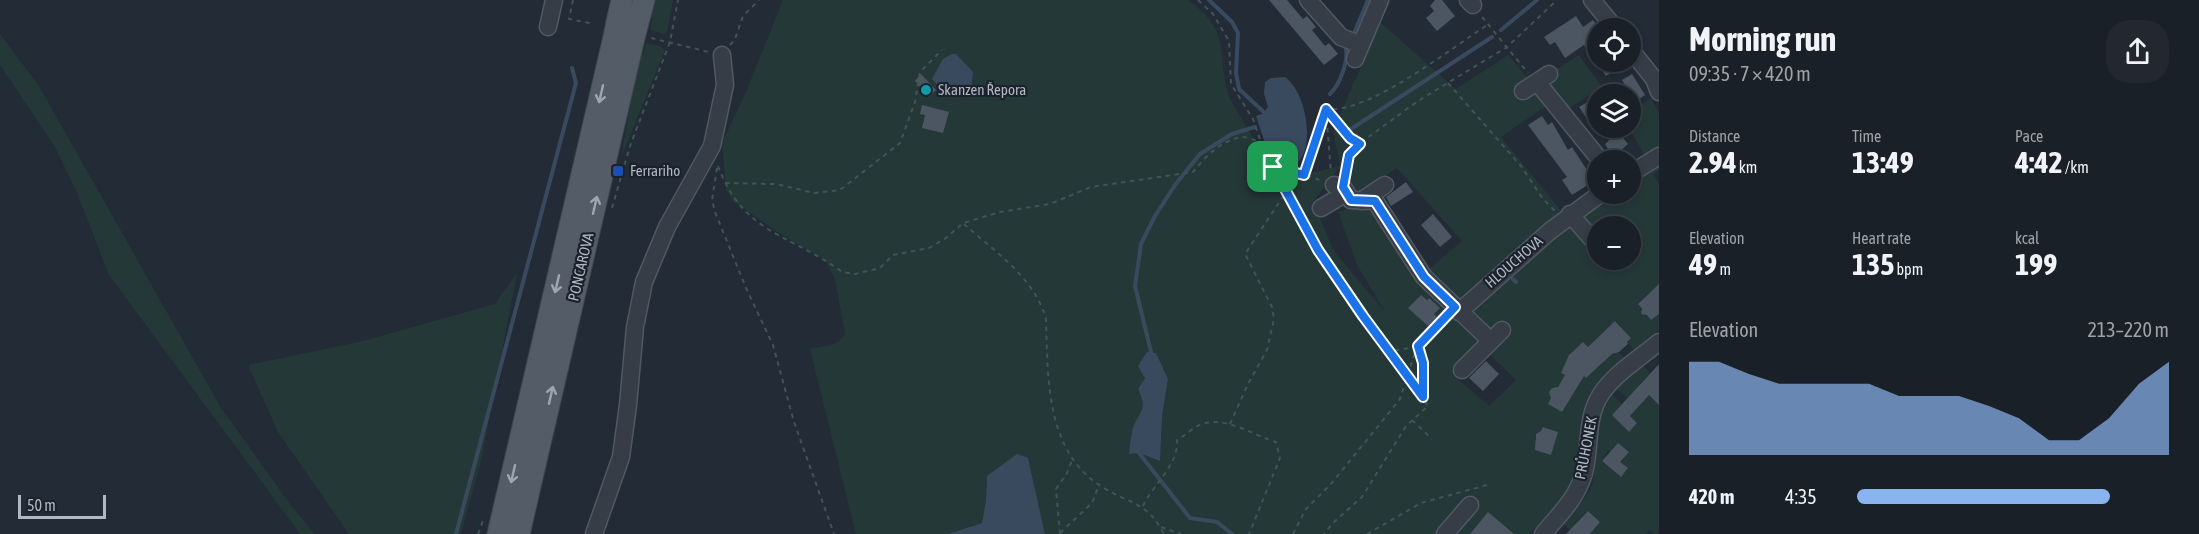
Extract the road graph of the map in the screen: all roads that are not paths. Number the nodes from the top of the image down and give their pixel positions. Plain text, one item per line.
1 (554, 0) edge
2 (622, 0) edge
3 (644, 0) edge
4 (1308, 0) edge
5 (1380, 0) edge
6 (1599, 2) edge
7 (1609, 18) edge
8 (548, 27) dead end
9 (630, 33) junction
10 (722, 56) road end
11 (1641, 63) edge
12 (1536, 82) road end
13 (1659, 92) edge
14 (1592, 150) edge
15 (1659, 156) edge
16 (1641, 167) edge
17 (1385, 185) dead end
18 (1361, 201) junction
19 (1587, 203) edge
20 (1321, 208) dead end
21 (1567, 217) junction
22 (1587, 236) edge
23 (1457, 309) junction
24 (1659, 342) edge
25 (1462, 370) dead end
26 (1470, 505) dead end
27 (498, 534) edge
28 (519, 534) edge
29 (594, 534) edge
30 (1445, 534) edge
31 (1544, 534) edge

1 - 8 street
2 - 9 main road, PONCAROVA
3 - 9 main road, PONCAROVA
4 - 5 street
6 - 7 street
9 -> 27 main road, PONCAROVA
28 -> 9 main road, PONCAROVA
10 - 29 street
11 - 13 street
12 - 14 street
15 - 16 street
17 - 18 street
18 - 20 street
18 - 23 street
19 - 21 street, HLOUCHOVA
21 - 22 street
21 - 23 street, HLOUCHOVA
23 - 25 street
24 - 31 street, PRŮHONEK
26 - 30 street

